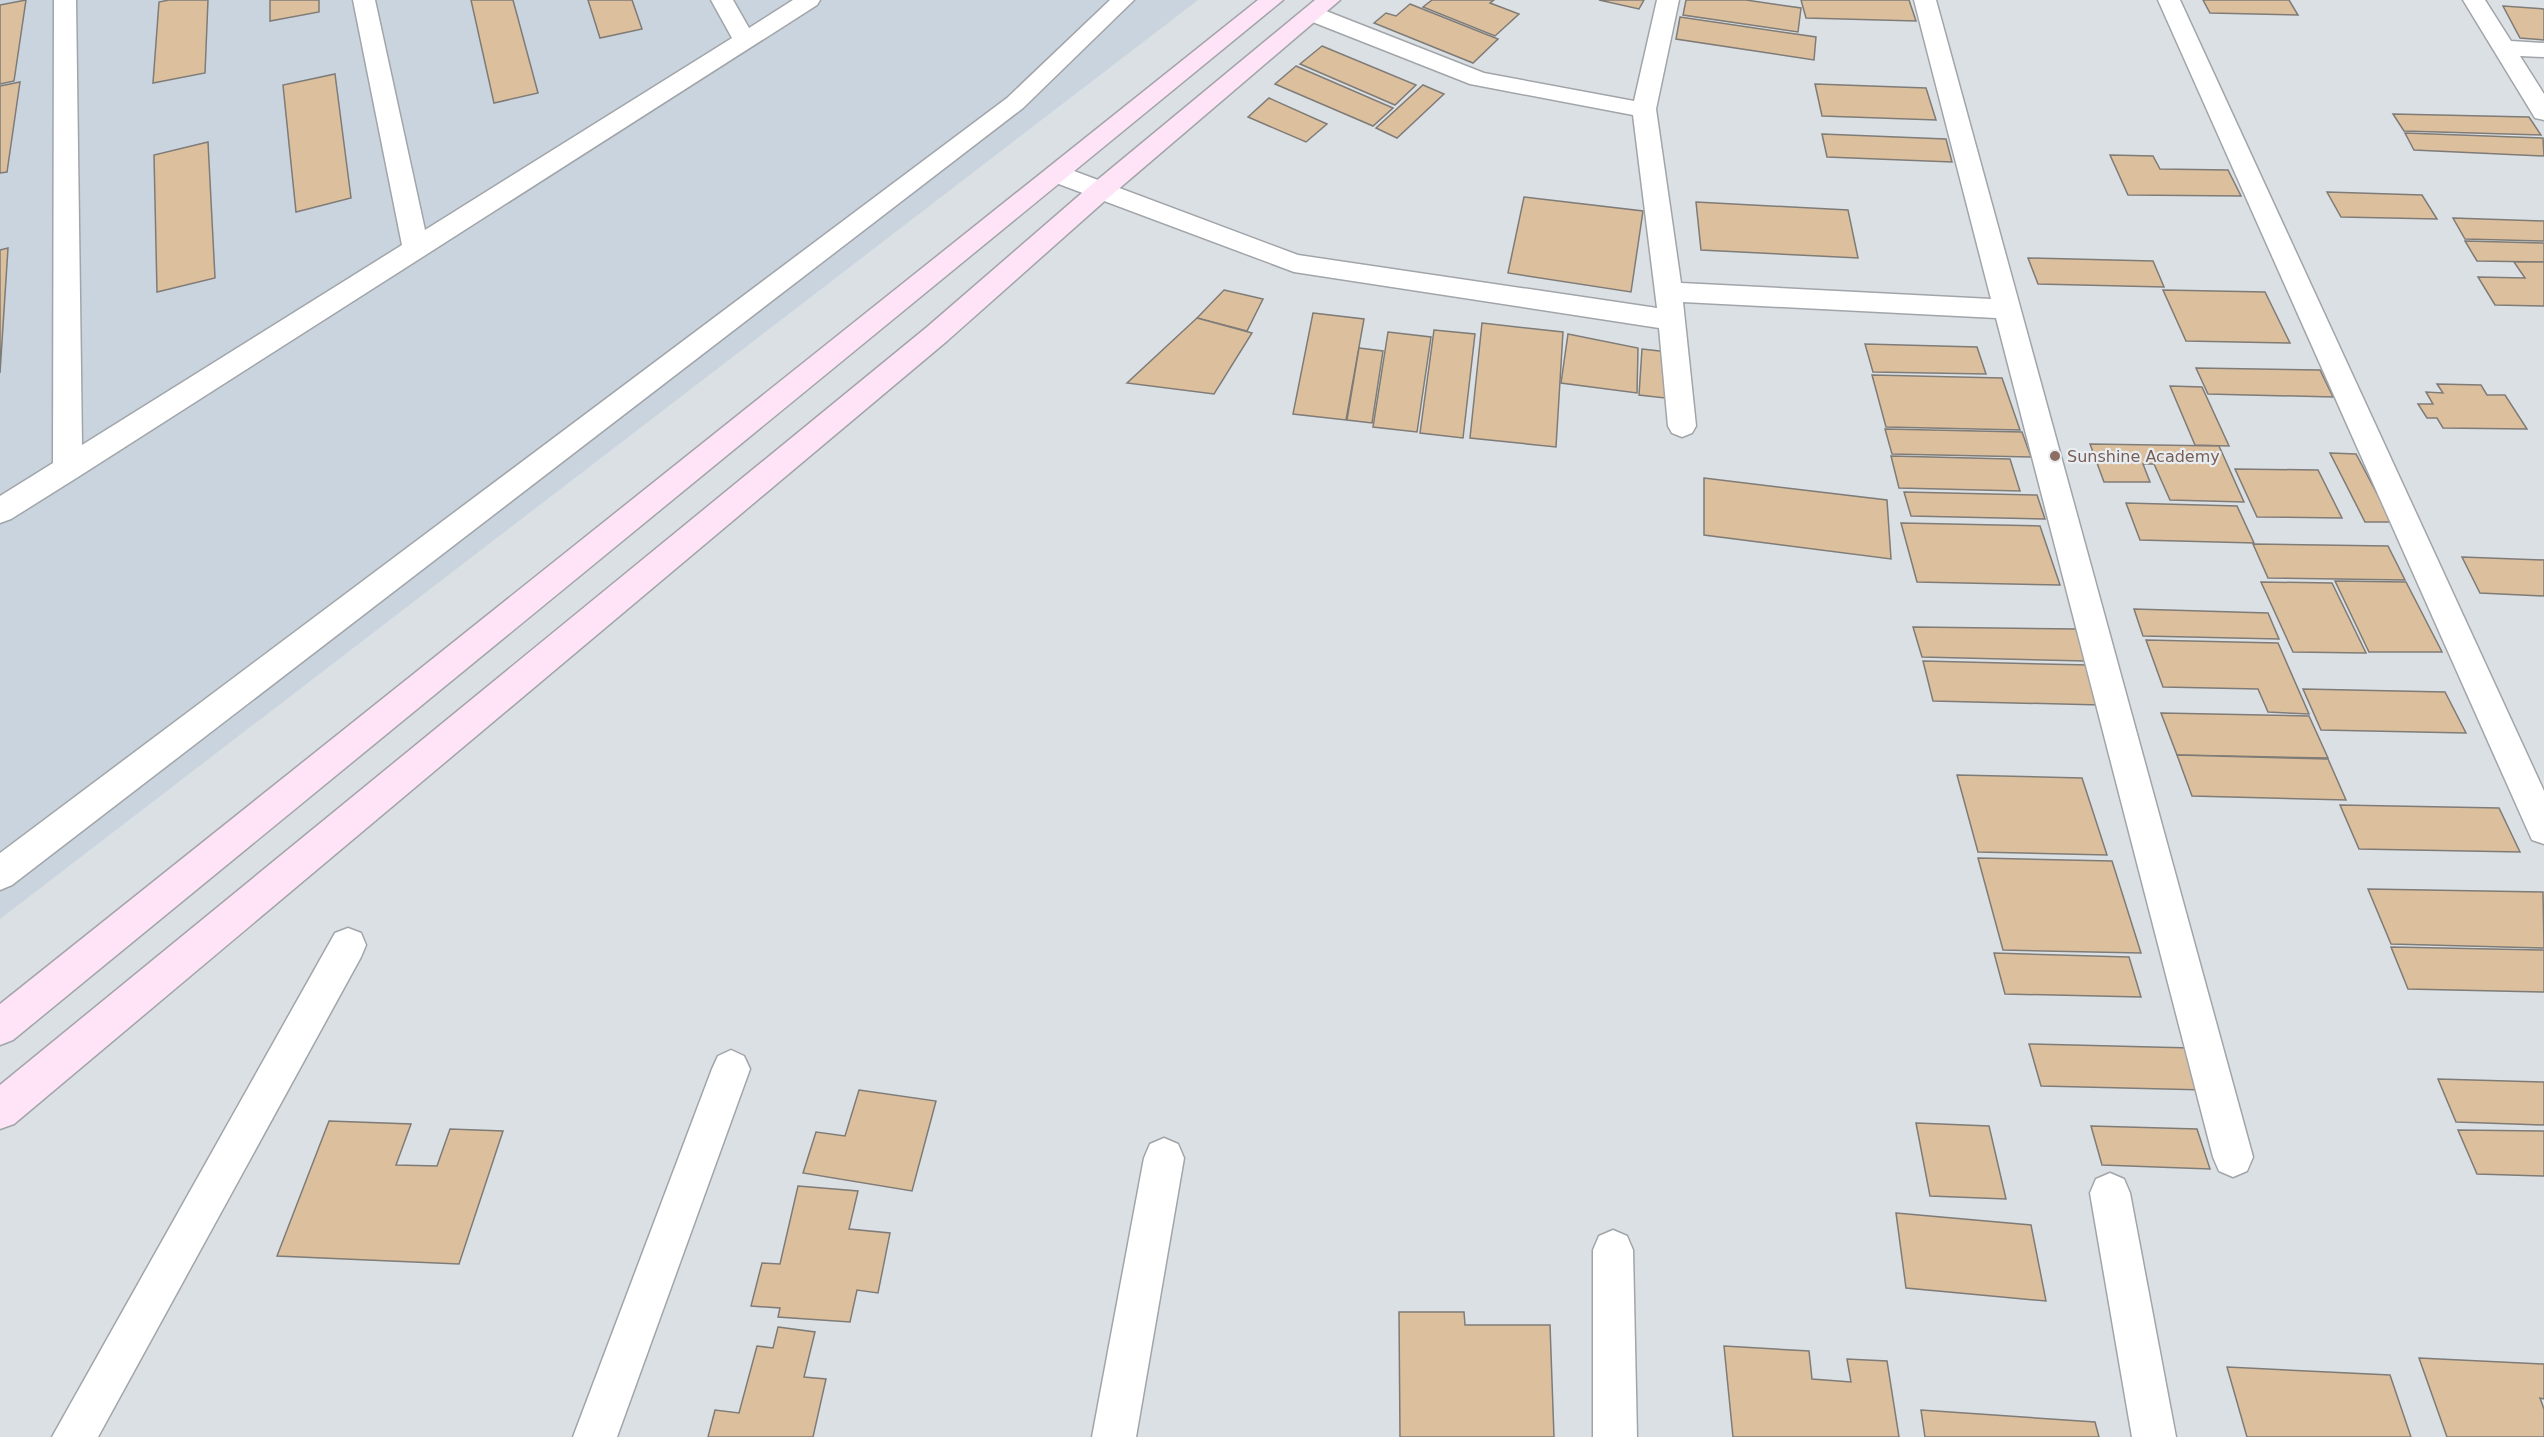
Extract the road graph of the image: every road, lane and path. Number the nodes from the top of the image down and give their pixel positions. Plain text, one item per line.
1 (65, 0) edge
2 (364, 0) edge
3 (722, 0) edge
4 (808, 0) edge
5 (1123, 0) edge
6 (1272, 0) edge
7 (1668, 0) edge
8 (1925, 0) edge
9 (2169, 0) edge
10 (2474, 0) edge
11 (1321, 7) edge
12 (745, 40) junction
13 (2503, 48) junction
14 (2544, 50) edge
15 (1644, 109) junction
16 (2544, 113) edge
17 (1057, 174) junction
18 (1099, 192) junction
19 (416, 249) junction
20 (1669, 292) junction
21 (2007, 309) junction
22 (1671, 320) junction
23 (1682, 426) dead end
24 (68, 469) junction
25 (0, 510) edge
26 (2544, 829) edge
27 (0, 874) edge
28 (348, 945) dead end
29 (0, 1027) edge
30 (731, 1069) dead end
31 (0, 1110) edge
32 (2233, 1156) dead end
33 (1164, 1158) dead end
34 (2110, 1193) dead end
35 (1613, 1250) dead end
36 (74, 1437) edge
37 (595, 1437) edge
38 (1114, 1437) edge
39 (1615, 1437) edge
40 (2154, 1437) edge

1 - 24 street
2 - 19 street
3 - 12 street
4 - 12 street
5 - 27 street
6 - 17 street
7 - 15 street
8 - 21 street
9 - 26 street
10 - 13 street
11 - 15 street
11 - 18 street
12 - 19 street
13 - 14 street
13 - 16 street
15 - 20 street
17 - 18 street
17 - 29 street
18 - 22 street
18 - 31 street
19 - 24 street
20 - 21 street
20 - 22 street
21 - 32 street
22 - 23 street
24 - 25 street
28 - 36 street
30 - 37 street
33 - 38 street
34 - 40 street
35 - 39 street

